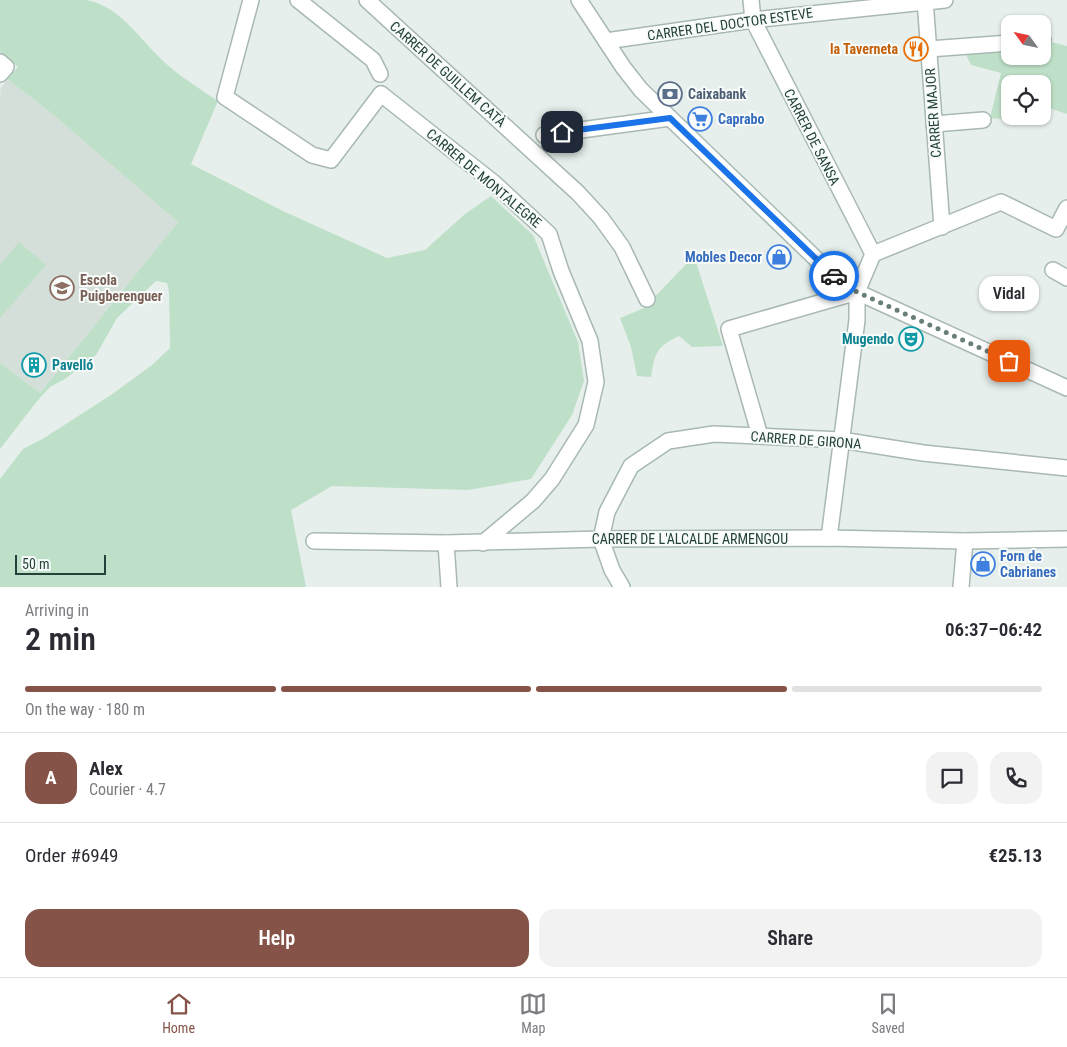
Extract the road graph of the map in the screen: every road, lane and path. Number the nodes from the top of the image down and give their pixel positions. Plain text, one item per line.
1 (251, 0) edge
2 (298, 0) edge
3 (367, 0) edge
4 (578, 0) edge
5 (751, 0) edge
6 (945, 0) edge
7 (925, 1) edge
8 (877, 3) edge
9 (753, 20) junction
10 (606, 41) junction
11 (1001, 44) edge
12 (929, 49) junction
13 (381, 84) junction
14 (670, 118) junction
15 (983, 120) dead end
16 (934, 124) junction
17 (544, 135) dead end
18 (1067, 208) edge
19 (942, 227) junction
20 (873, 254) junction
21 (1053, 270) dead end
22 (1067, 278) edge
23 (857, 292) junction
24 (647, 299) dead end
25 (1067, 388) edge
26 (760, 436) junction
27 (841, 440) junction
28 (1067, 468) edge
29 (829, 538) junction
30 (601, 539) junction
31 (1067, 539) edge
32 (314, 541) dead end
33 (965, 541) junction
34 (446, 543) junction
35 (483, 543) junction
36 (449, 587) edge
37 (622, 587) edge
38 (960, 587) edge

1 - 13 street
2 - 13 street, CARRER DE MONTALEGRE
3 - 24 street, CARRER DE GUILLEM CATÀ
4 - 10 street
5 - 9 street
6 - 7 street, CARRER DEL DOCTOR ESTEVE
7 - 8 street, CARRER DEL DOCTOR ESTEVE
7 - 12 street, CARRER MAJOR
8 - 9 street, CARRER DEL DOCTOR ESTEVE
9 - 10 street, CARRER DEL DOCTOR ESTEVE
9 - 20 street, CARRER DE SANSA
10 - 14 street
11 - 12 street
12 - 16 street, CARRER MAJOR
13 - 35 street, CARRER DE MONTALEGRE
14 - 17 street
14 - 23 street
15 - 16 street
16 - 19 street, CARRER MAJOR
18 - 19 street
19 - 20 street
20 - 23 street
21 - 22 street
23 - 25 street
23 - 26 street
23 - 27 street
26 - 27 street, CARRER DE GIRONA
26 - 30 street, CARRER DE GIRONA
27 - 28 street, CARRER DE GIRONA
27 - 29 street
29 - 30 street, CARRER DE L'ALCALDE ARMENGOU
29 - 33 street, CARRER DE L'ALCALDE ARMENGOU
30 - 35 street, CARRER DE L'ALCALDE ARMENGOU
30 - 37 street
31 - 33 street, CARRER DE L'ALCALDE ARMENGOU
32 - 34 street, CARRER DE L'ALCALDE ARMENGOU
33 - 38 street
34 - 35 street, CARRER DE L'ALCALDE ARMENGOU
34 - 36 street

